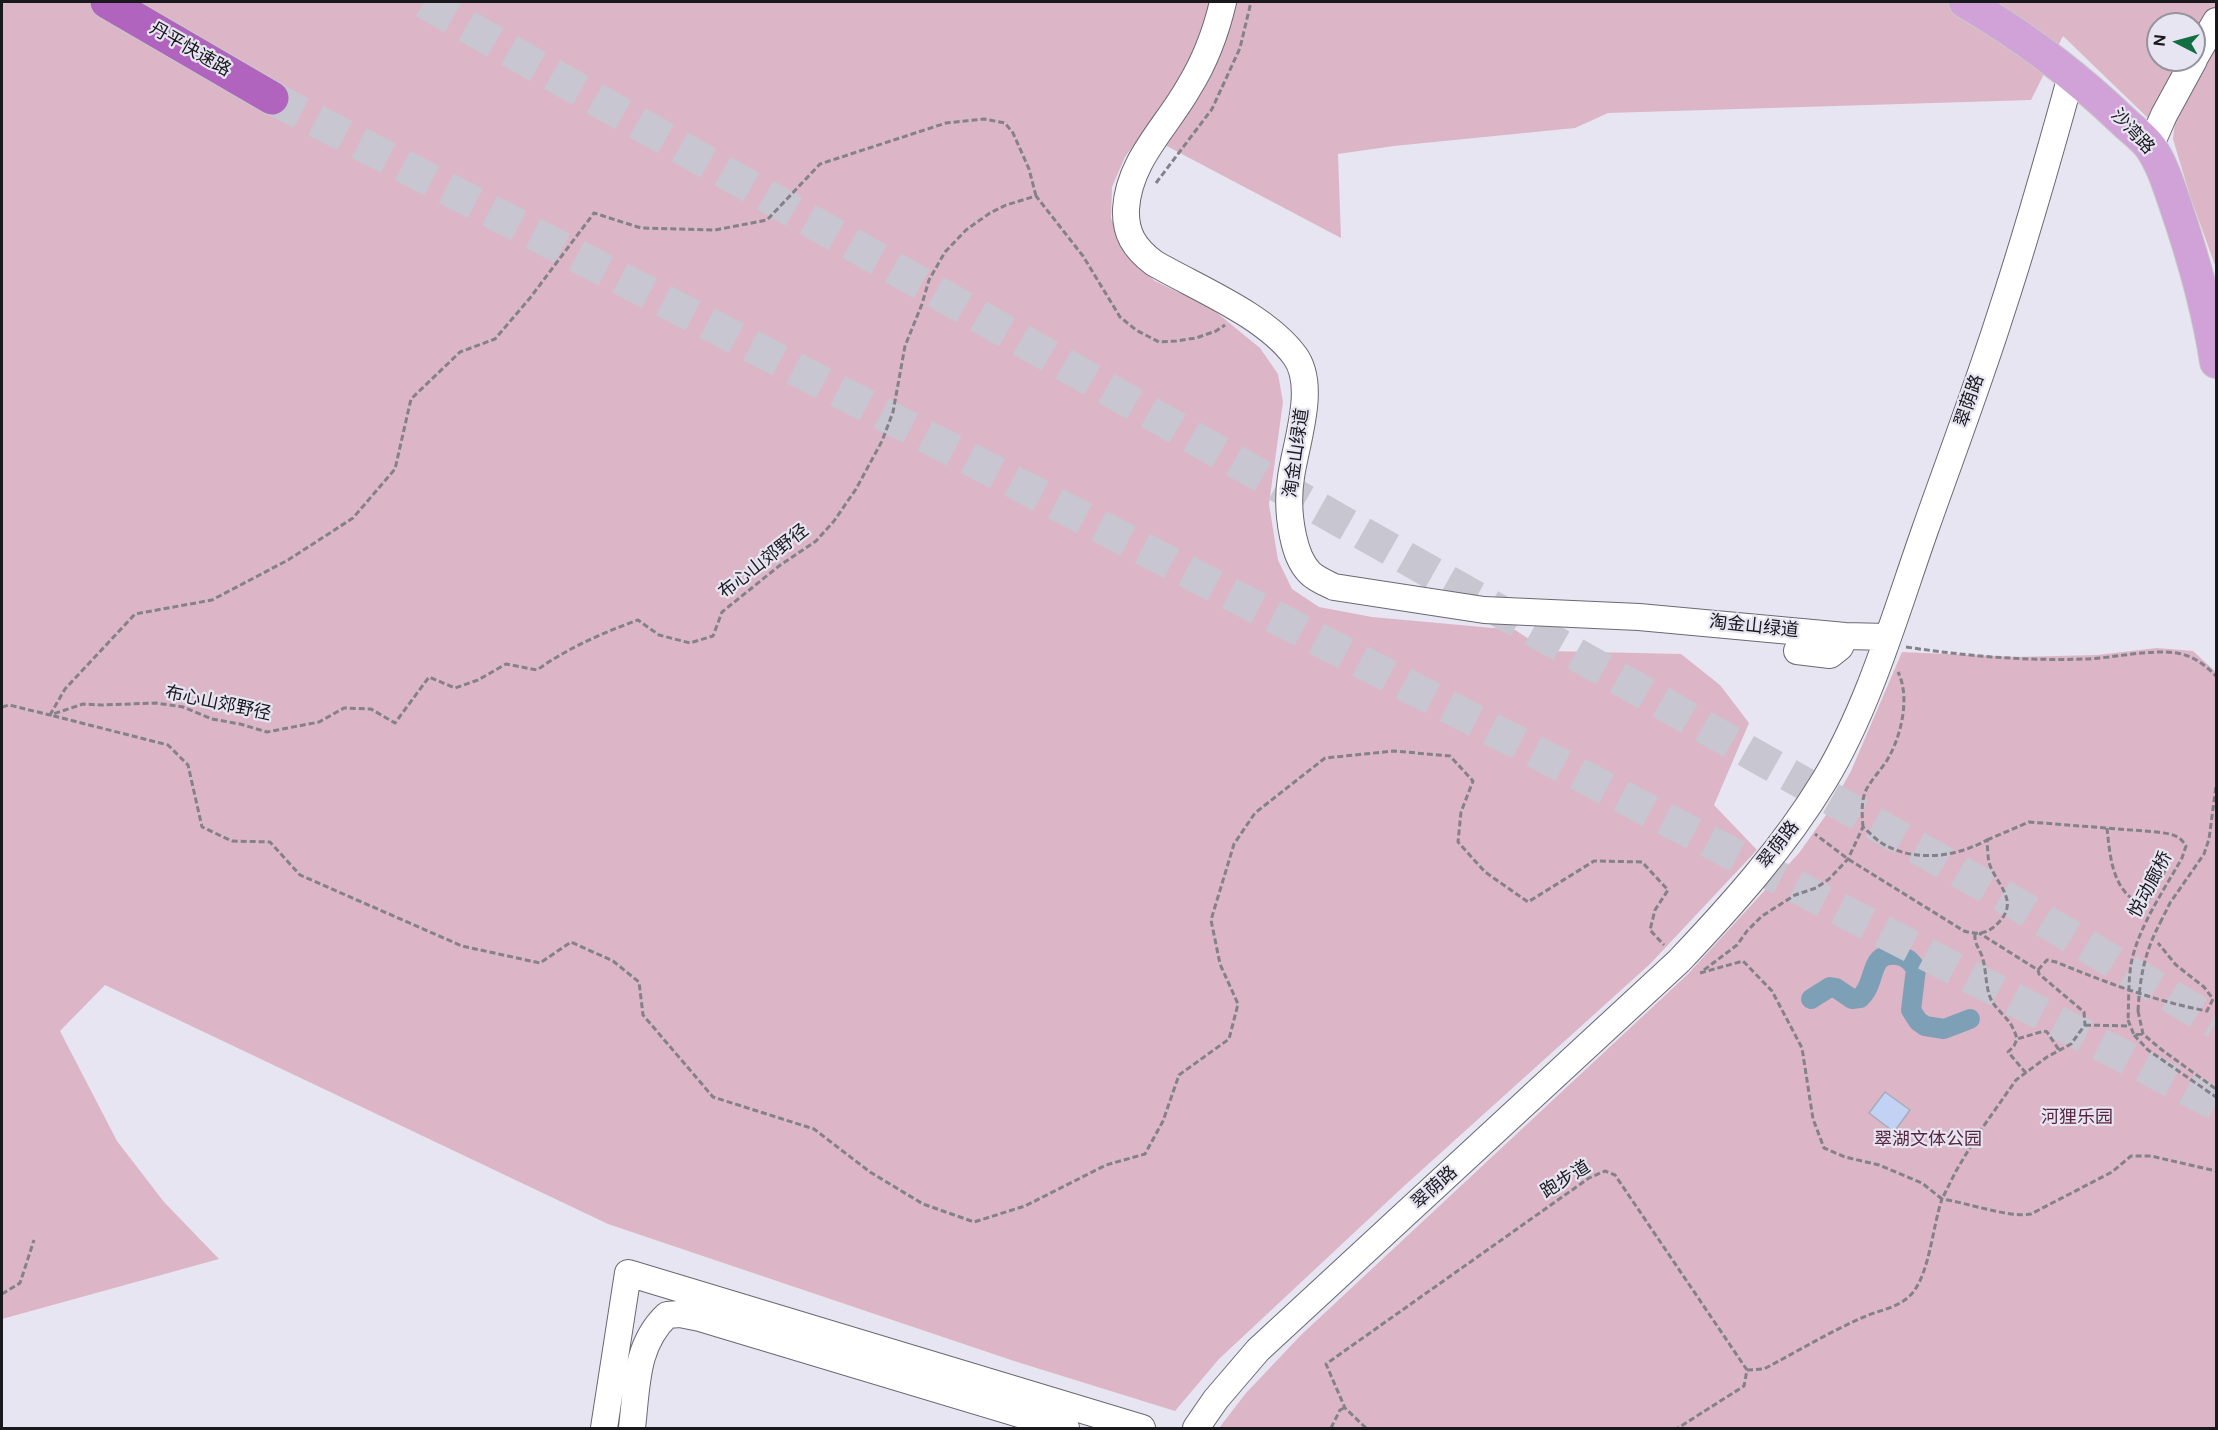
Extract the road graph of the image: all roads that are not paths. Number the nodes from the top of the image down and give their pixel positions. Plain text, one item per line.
1 (107, 2) edge
2 (1223, 2) edge
3 (1965, 2) edge
4 (2217, 21) edge
5 (2206, 37) edge
6 (2188, 72) edge
7 (2071, 76) junction
8 (272, 98) tunnel mouth
9 (2150, 147) junction
10 (2217, 362) edge
11 (1845, 636) junction
12 (1893, 642) junction
13 (1797, 651) dead end
14 (604, 1428) edge
15 (632, 1428) edge
16 (1066, 1428) edge
17 (1142, 1428) edge
18 (1196, 1428) edge

1 - 8 highway, 丹平快速路
2 - 11 street, 淘金山绿道
3 - 7 main road, 沙湾路
4 - 5 street
6 - 9 street
7 - 9 main road, 沙湾路
7 - 12 street, 翠荫路
9 - 10 main road, 沙湾路
11 - 12 street, 淘金山绿道
11 - 13 street
12 - 18 street, 翠荫路
14 - 17 street
15 - 16 street

